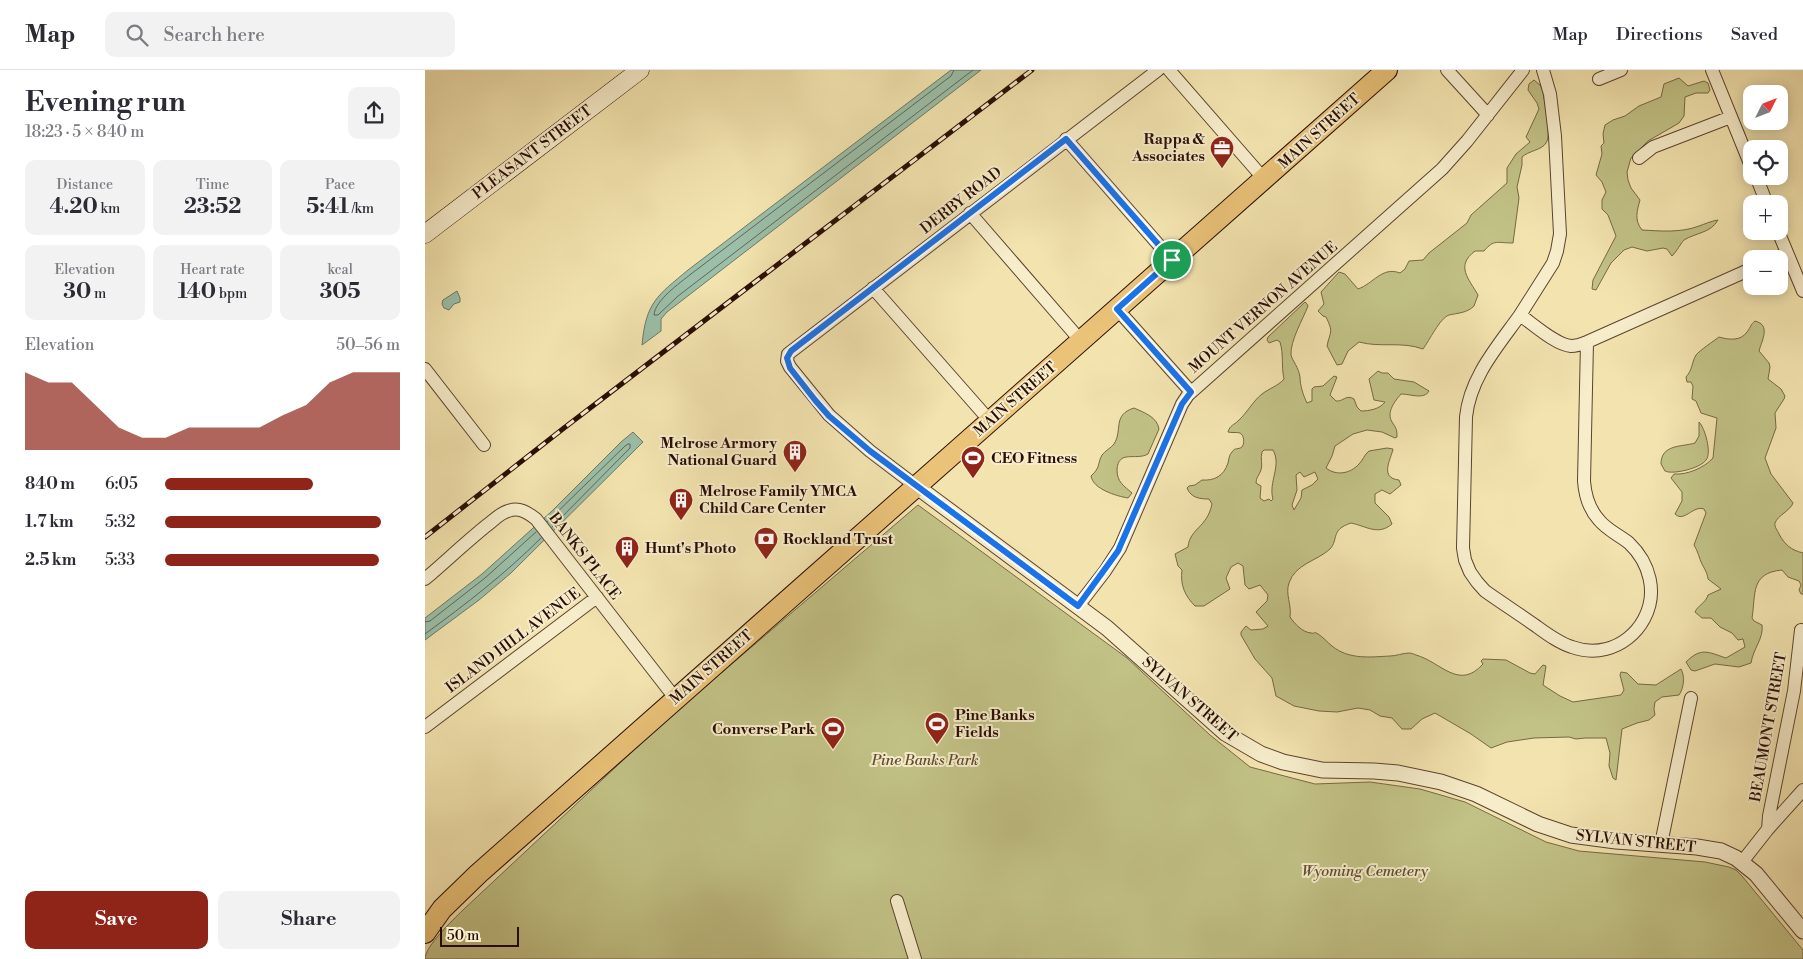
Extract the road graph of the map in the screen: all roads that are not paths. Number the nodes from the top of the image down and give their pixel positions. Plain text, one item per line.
1 (640, 70) edge
2 (1158, 70) edge
3 (1169, 70) edge
4 (1387, 70) edge
5 (1447, 70) edge
6 (1523, 70) edge
7 (1543, 70) edge
8 (1621, 70) edge
9 (1712, 70) edge
10 (1599, 79) dead end
11 (1488, 115) junction
12 (1731, 117) junction
13 (1066, 139) junction
14 (1743, 146) edge
15 (1639, 158) dead end
16 (1264, 179) junction
17 (970, 213) junction
18 (425, 234) edge
19 (1788, 255) edge
20 (1172, 260) junction
21 (1743, 273) edge
22 (873, 288) junction
23 (1803, 291) edge
24 (1117, 309) junction
25 (1520, 315) junction
26 (1081, 341) junction
27 (1587, 342) junction
28 (787, 358) joint
29 (425, 368) edge
30 (1191, 392) junction
31 (990, 421) junction
32 (484, 445) dead end
33 (917, 486) junction
34 (425, 579) edge
35 (597, 597) junction
36 (1078, 606) junction
37 (1801, 630) dead end
38 (675, 698) junction
39 (1691, 698) dead end
40 (425, 727) edge
41 (1803, 790) edge
42 (1768, 829) junction
43 (1661, 844) junction
44 (1742, 862) junction
45 (897, 901) dead end
46 (1803, 931) edge
47 (425, 933) edge
48 (915, 959) edge

1 - 18 main road, PLEASANT STREET
2 - 13 street, DERBY ROAD
3 - 16 street
4 - 16 main road, MAIN STREET
5 - 11 street
6 - 11 street, MOUNT VERNON AVENUE
7 - 25 street
8 - 10 street
9 - 12 street
11 - 30 street, MOUNT VERNON AVENUE
12 - 14 street
12 - 15 street
13 - 17 street, DERBY ROAD
13 - 20 street
16 - 20 main road, MAIN STREET
17 - 22 street, DERBY ROAD
17 - 26 street
19 - 23 street
20 - 24 main road, MAIN STREET
21 - 27 street
22 - 28 street, DERBY ROAD
22 - 31 street
24 - 26 main road, MAIN STREET
24 - 30 street
25 - 27 street
25 - 27 street
26 - 31 main road, MAIN STREET
28 - 33 street, SYLVAN STREET
29 - 32 street
30 - 36 street, MOUNT VERNON AVENUE
31 - 33 main road, MAIN STREET
33 - 36 street, SYLVAN STREET
33 - 38 main road, MAIN STREET
34 - 35 street, BANKS PLACE
35 - 38 street, BANKS PLACE
35 - 40 street, ISLAND HILL AVENUE
36 - 43 street, SYLVAN STREET
37 - 42 street, BEAUMONT STREET
38 - 47 main road, MAIN STREET
39 - 43 street
41 - 42 street
42 - 44 street
43 - 44 street, SYLVAN STREET
44 - 46 street, SYLVAN STREET
45 - 48 street

